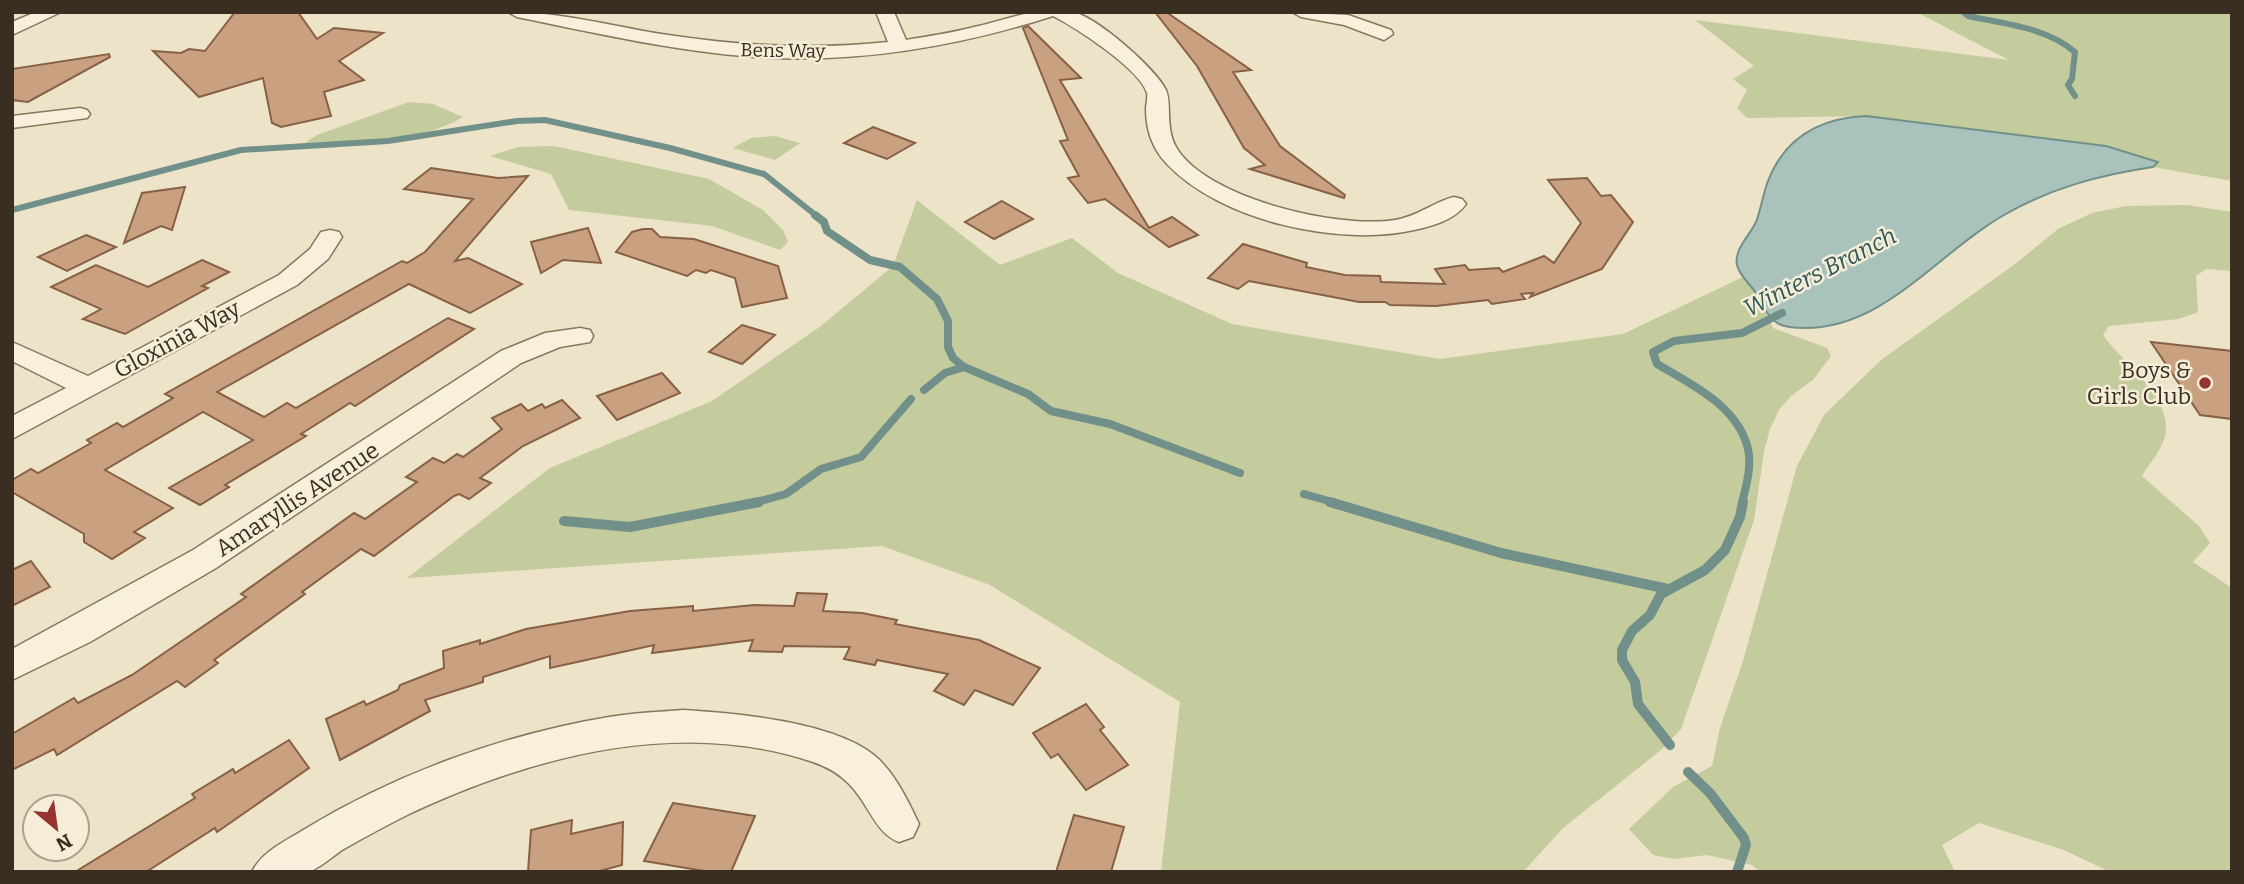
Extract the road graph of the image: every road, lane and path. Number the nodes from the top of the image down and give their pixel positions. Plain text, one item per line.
1 (52, 12) edge
2 (517, 12) edge
3 (885, 12) edge
4 (1047, 12) edge
5 (1059, 12) edge
6 (1301, 12) edge
7 (12, 29) edge
8 (1384, 34) dead end
9 (899, 45) junction
10 (80, 114) dead end
11 (12, 122) edge
12 (1454, 204) dead end
13 (330, 237) dead end
14 (580, 336) dead end
15 (12, 349) edge
16 (87, 387) junction
17 (12, 429) edge
18 (12, 666) edge
19 (899, 824) dead end
20 (273, 872) edge

1 - 7 street
2 - 9 street, Bens Way
3 - 9 street
4 - 9 street, Bens Way
5 - 12 street
6 - 8 street
10 - 11 street
13 - 16 street, Gloxinia Way
14 - 18 street, Amaryllis Avenue
15 - 16 street
16 - 17 street, Gloxinia Way
19 - 20 street

